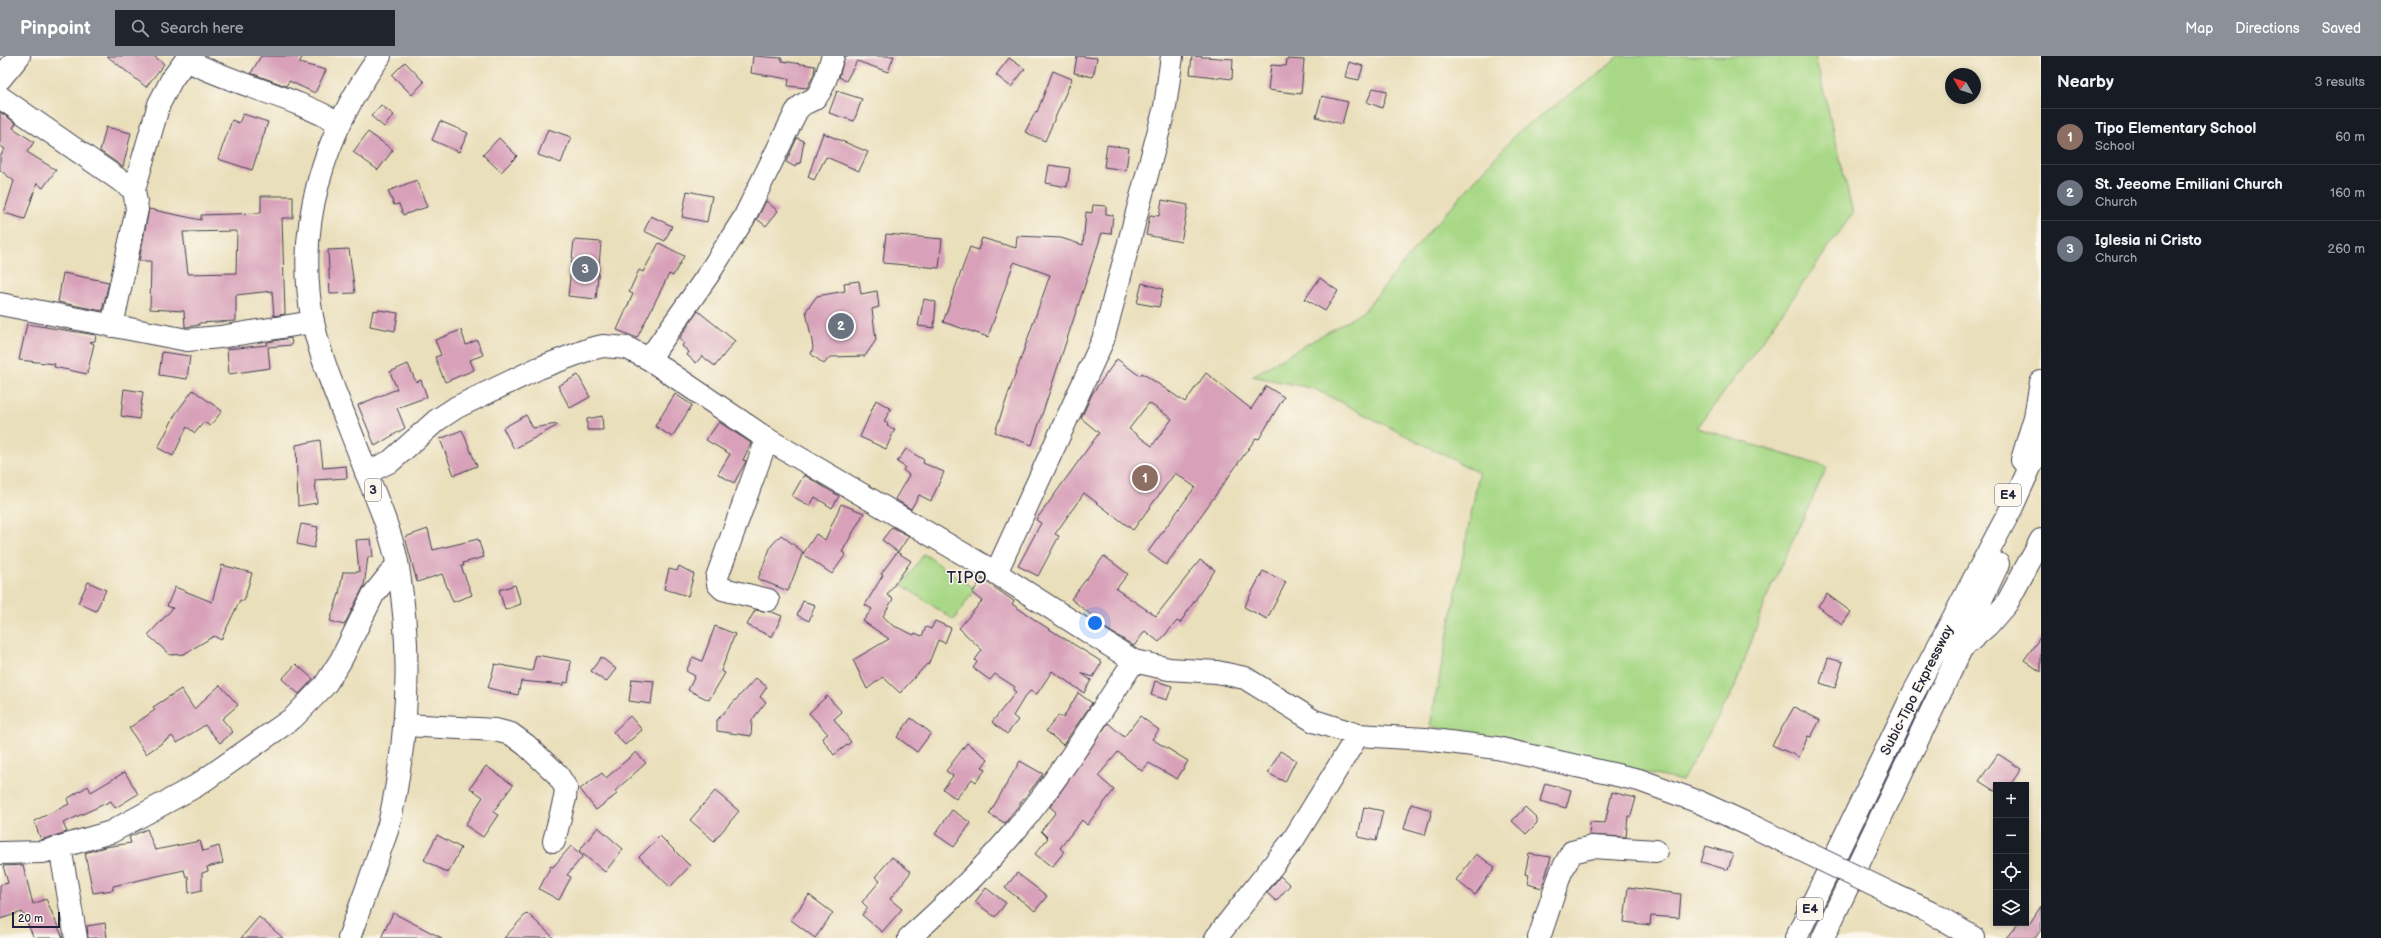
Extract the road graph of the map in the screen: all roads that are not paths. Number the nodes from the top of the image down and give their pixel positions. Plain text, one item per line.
1 (19, 56) edge
2 (380, 56) edge
3 (833, 56) edge
4 (1172, 56) edge
5 (188, 58) edge
6 (0, 79) edge
7 (0, 97) edge
8 (340, 123) junction
9 (134, 190) junction
10 (0, 304) edge
11 (313, 322) junction
12 (112, 326) junction
13 (649, 359) junction
14 (2041, 382) edge
15 (767, 439) junction
16 (2041, 443) edge
17 (2041, 472) edge
18 (366, 473) junction
19 (2041, 540) edge
20 (397, 565) junction
21 (996, 573) junction
22 (768, 600) dead end
23 (1961, 603) junction
24 (1962, 647) junction
25 (1134, 661) junction
26 (405, 725) junction
27 (1358, 735) junction
28 (554, 841) dead end
29 (60, 847) junction
30 (1656, 851) dead end
31 (0, 853) edge
32 (76, 938) edge
33 (349, 938) edge
34 (909, 938) edge
35 (1216, 938) edge
36 (1539, 938) edge
37 (1796, 938) edge
38 (1823, 938) edge
39 (1974, 938) edge

1 - 6 main road
2 - 8 main road, 3
3 - 13 main road
4 - 21 main road
5 - 8 main road
5 - 9 main road
7 - 9 main road
8 - 11 main road, 3
9 - 12 main road
10 - 12 main road
11 - 12 main road
11 - 18 main road, 3
13 - 15 main road
13 - 18 main road
14 - 23 main road, E4
15 - 21 main road
15 - 22 main road
16 - 23 main road, Subic-Tipo Expressway / E4
17 - 24 main road, Subic-Tipo Expressway / E4
18 - 20 main road, 3
19 - 24 main road, E4
20 - 26 main road, 3
20 - 29 main road
21 - 25 main road
23 - 37 main road, Subic-Tipo Expressway / E4
24 - 38 main road, Subic-Tipo Expressway / E4
25 - 27 main road
25 - 34 main road
26 - 28 main road
26 - 33 main road, 3
27 - 35 main road
27 - 39 main road, bridge
29 - 31 main road
29 - 32 main road
30 - 36 main road

